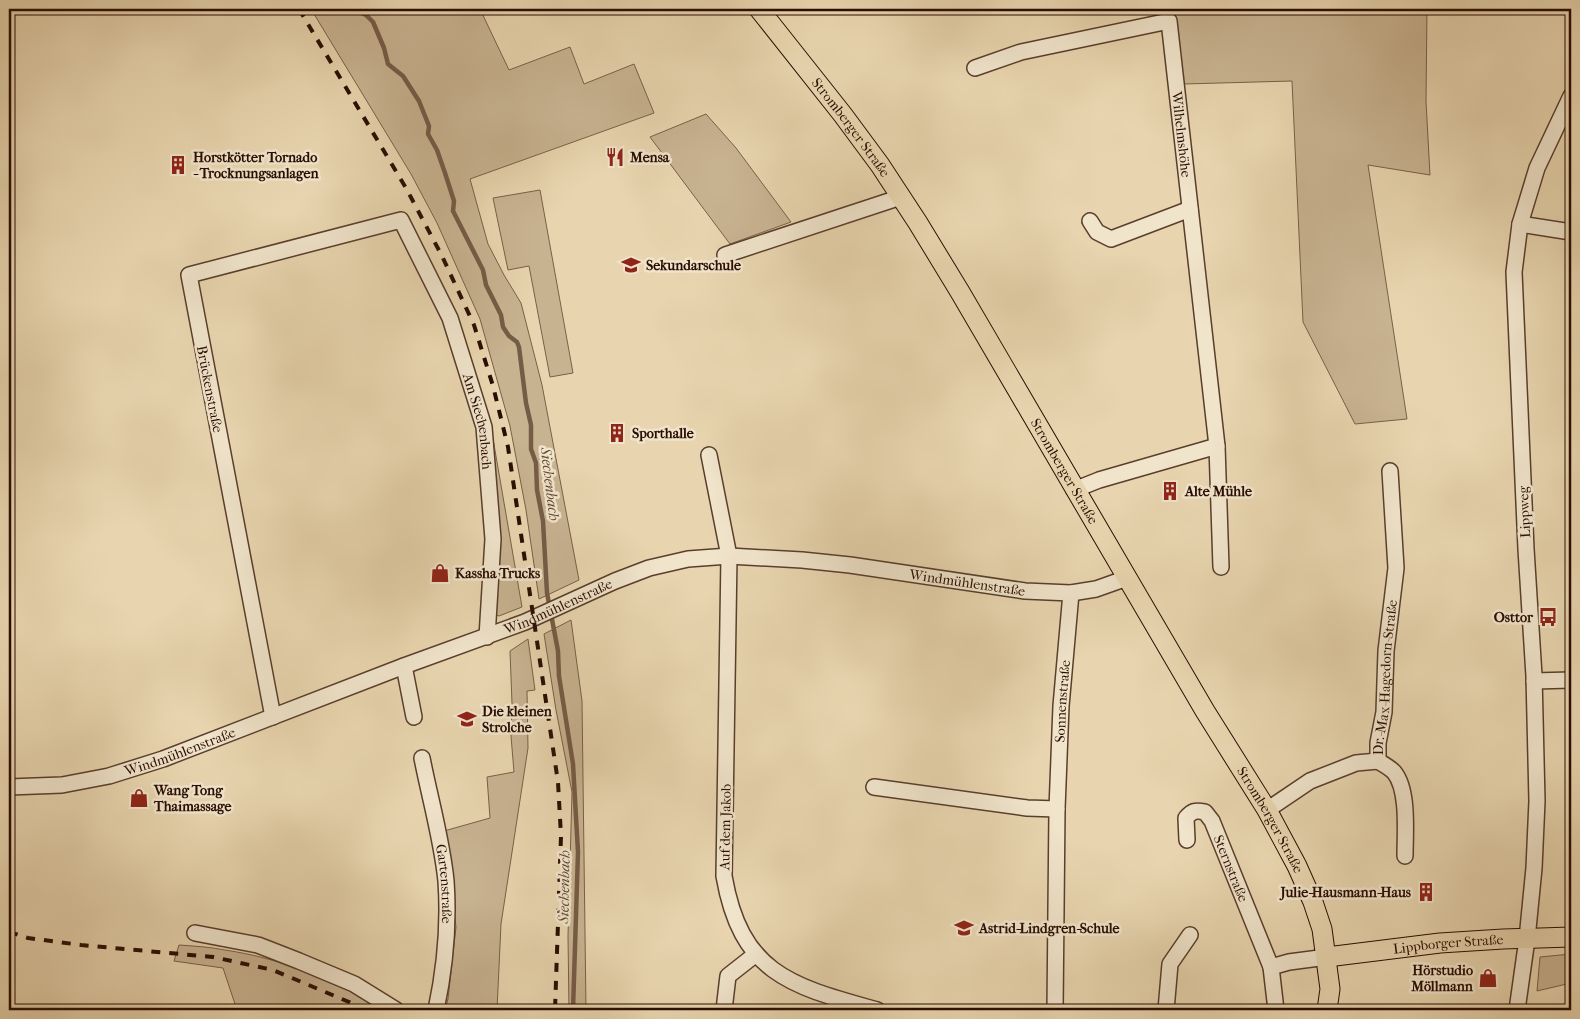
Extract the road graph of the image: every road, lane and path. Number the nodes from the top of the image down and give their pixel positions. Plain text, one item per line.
1 (759, 9) edge
2 (975, 68) dead end
3 (1571, 96) edge
4 (901, 197) junction
5 (1190, 209) junction
6 (400, 220) joint
7 (1090, 221) dead end
8 (1520, 224) junction
9 (1571, 232) edge
10 (725, 255) dead end
11 (1217, 446) junction
12 (709, 455) dead end
13 (1390, 471) dead end
14 (1074, 490) junction
15 (729, 556) junction
16 (1221, 567) dead end
17 (1127, 578) junction
18 (1071, 593) junction
19 (486, 637) junction
20 (404, 666) junction
21 (1571, 680) edge
22 (1534, 681) junction
23 (273, 717) junction
24 (414, 717) dead end
25 (422, 758) dead end
26 (1378, 761) junction
27 (9, 788) edge
28 (874, 788) dead end
29 (1057, 809) junction
30 (1267, 810) junction
31 (1187, 840) dead end
32 (1405, 856) dead end
33 (195, 933) dead end
34 (1190, 935) dead end
35 (1571, 938) edge
36 (1527, 939) junction
37 (756, 954) junction
38 (1327, 957) junction
39 (1271, 967) junction
40 (396, 1010) edge
41 (436, 1010) edge
42 (724, 1010) edge
43 (877, 1010) edge
44 (1055, 1010) edge
45 (1166, 1010) edge
46 (1276, 1010) edge
47 (1327, 1010) edge
48 (1516, 1010) edge

1 - 4 main road, Stromberger Straße
2 - 5 street, Wilhelmshöhe
3 - 8 street, Lippweg
4 - 10 street
4 - 14 main road, Stromberger Straße
5 - 7 street
5 - 11 street, Wilhelmshöhe
6 - 19 street, Am Siechenbach
6 - 23 street, Brückenstraße
8 - 9 street
8 - 22 street, Lippweg
11 - 14 street
11 - 16 street, Wilhelmshöhe
12 - 15 street, Auf dem Jakob
13 - 26 street, Dr.-Max-Hagedorn-Straße
14 - 17 main road, Stromberger Straße
15 - 18 street, Windmühlenstraße
15 - 19 street, Windmühlenstraße
15 - 37 street, Auf dem Jakob
17 - 18 street, Windmühlenstraße
17 - 30 main road, Stromberger Straße
18 - 29 street, Sonnenstraße
19 - 20 street, Windmühlenstraße
20 - 23 street, Windmühlenstraße
20 - 24 street
21 - 22 street
22 - 36 street, Lippweg
23 - 27 street, Windmühlenstraße
25 - 41 street, Gartenstraße
26 - 30 street, Dr.-Max-Hagedorn-Straße
26 - 32 street
28 - 29 street
29 - 44 street, Sonnenstraße
30 - 38 main road, Stromberger Straße
31 - 39 street, Sternstraße
33 - 40 street
34 - 45 street
35 - 36 main road, Lippborger Straße
36 - 38 main road, Lippborger Straße
36 - 48 street, Lippweg
37 - 42 street
37 - 43 street, Auf dem Jakob
38 - 39 street
38 - 47 main road
39 - 46 street, Sternstraße

